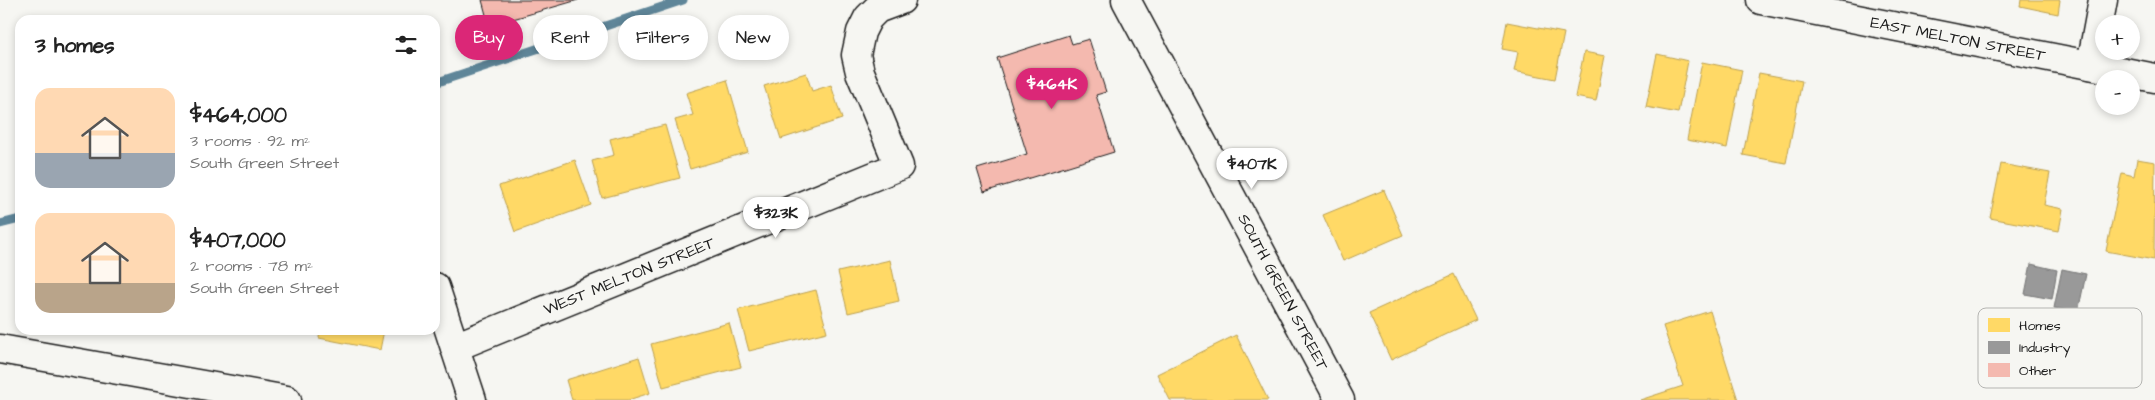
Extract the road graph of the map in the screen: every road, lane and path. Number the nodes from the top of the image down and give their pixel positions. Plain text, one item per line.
1 (901, 0) edge
2 (1126, 0) edge
3 (1760, 0) edge
4 (2103, 0) edge
5 (2091, 65) junction
6 (2155, 78) edge
7 (440, 302) edge
8 (455, 348) junction
9 (0, 349) edge
10 (287, 400) edge
11 (472, 400) edge
12 (1340, 400) edge

1 - 8 street, WEST MELTON STREET
2 - 12 street, SOUTH GREEN STREET
3 - 5 street, EAST MELTON STREET
4 - 5 street
5 - 6 street, EAST MELTON STREET
7 - 8 street
8 - 11 street
9 - 10 street

